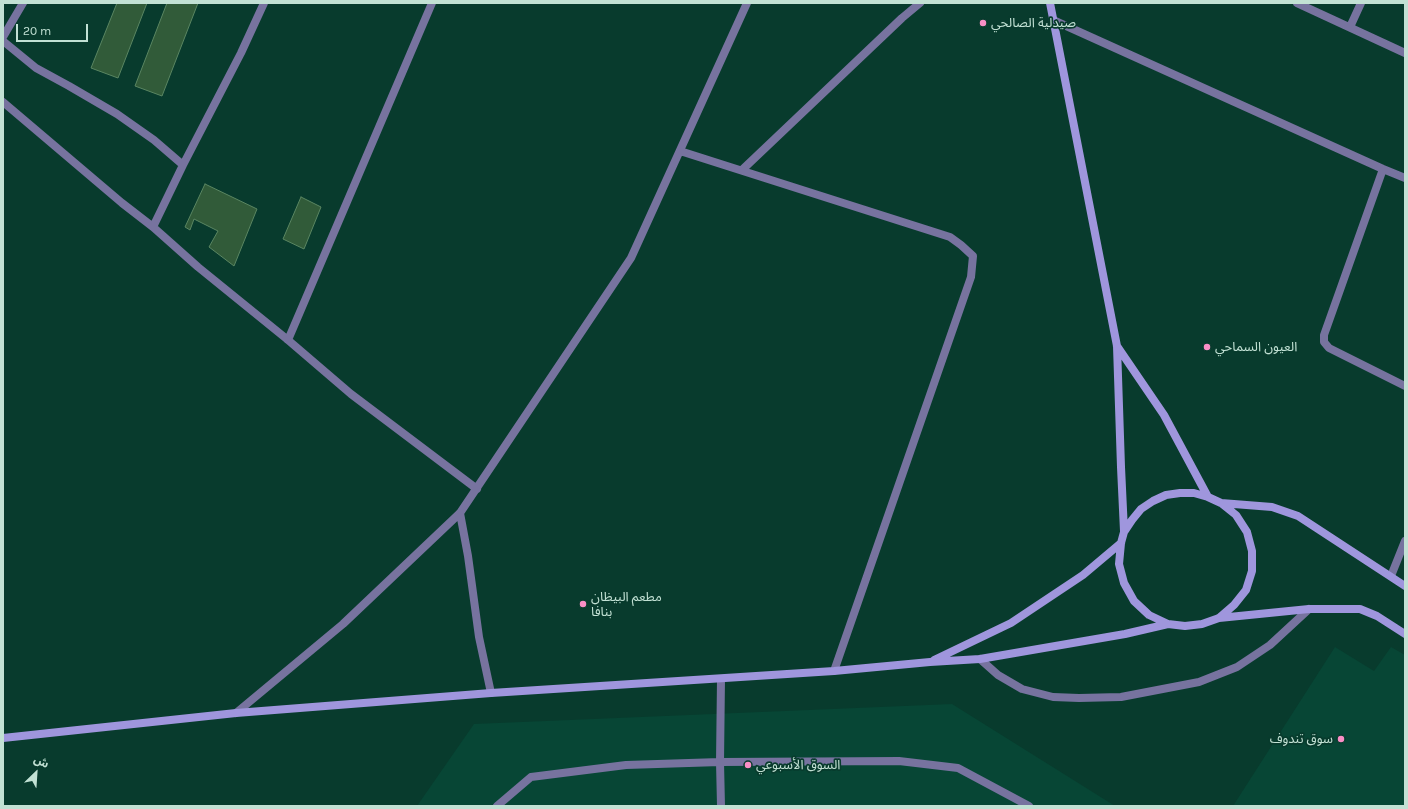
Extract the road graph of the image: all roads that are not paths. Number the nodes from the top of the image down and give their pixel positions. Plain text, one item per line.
1 (23, 3) edge
2 (264, 3) edge
3 (432, 3) edge
4 (747, 3) edge
5 (920, 3) edge
6 (1050, 3) edge
7 (1297, 3) edge
8 (1361, 3) edge
9 (1053, 20) junction
10 (1350, 27) junction
11 (3, 37) edge
12 (3, 41) edge
13 (1405, 53) edge
14 (3, 102) edge
15 (680, 151) junction
16 (182, 165) junction
17 (1383, 169) junction
18 (742, 170) junction
19 (1405, 178) edge
20 (153, 227) junction
21 (288, 340) junction
22 (1117, 346) junction
23 (1405, 386) edge
24 (477, 489) junction
25 (1208, 497) junction
26 (1221, 503) junction
27 (460, 513) junction
28 (1124, 532) junction
29 (1405, 541) edge
30 (1121, 543) junction
31 (1391, 576) junction
32 (1405, 586) edge
33 (1309, 609) junction
34 (1219, 618) junction
35 (1168, 624) junction
36 (1405, 634) edge
37 (980, 659) junction
38 (930, 662) junction
39 (834, 671) junction
40 (721, 679) junction
41 (492, 693) junction
42 (236, 713) junction
43 (3, 738) edge
44 (720, 762) junction
45 (497, 806) edge
46 (721, 806) edge
47 (1029, 806) edge

1 - 11 street
2 - 16 street
3 - 21 street
4 - 15 street
5 - 18 street
6 - 9 main road
7 - 10 street
8 - 10 street
9 - 17 street
9 - 22 main road
10 - 13 street
12 - 16 street
14 - 20 street
15 - 18 street
15 - 24 street
16 - 20 street
17 - 19 street
17 - 23 street
18 - 39 street
20 - 21 street
21 - 24 street
22 - 25 main road
22 - 28 main road
24 - 27 street
25 - 26 main road
25 - 28 main road
26 - 31 main road
26 - 34 main road
27 - 41 street
27 - 42 street
28 - 30 main road
29 - 31 street
30 - 35 main road
30 - 38 main road
31 - 32 main road
33 - 34 main road
33 - 36 main road
33 - 37 street
34 - 35 main road
35 - 37 main road
37 - 38 main road
38 - 39 main road
39 - 40 main road
40 - 41 main road
40 - 44 street
41 - 42 main road
42 - 43 main road
44 - 45 street
44 - 46 street
44 - 47 street

